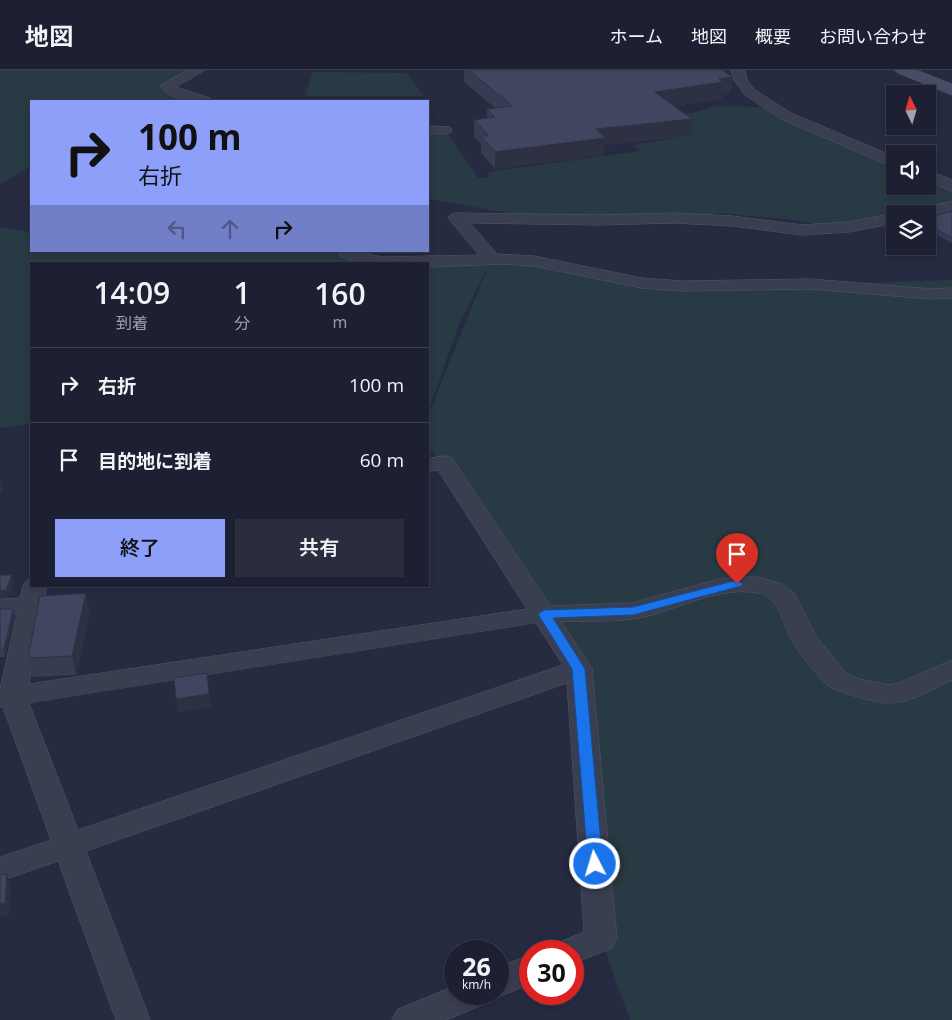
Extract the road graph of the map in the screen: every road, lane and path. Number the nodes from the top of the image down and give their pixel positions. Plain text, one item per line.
1 (198, 70) edge
2 (738, 70) edge
3 (903, 70) edge
4 (952, 90) edge
5 (201, 100) edge
6 (429, 130) edge
7 (445, 130) dead end
8 (886, 159) edge
9 (936, 179) edge
10 (952, 186) edge
11 (952, 206) edge
12 (936, 209) edge
13 (886, 220) edge
14 (346, 252) edge
15 (492, 259) junction
16 (380, 262) edge
17 (380, 262) edge
18 (425, 262) edge
19 (425, 262) edge
20 (952, 293) edge
21 (429, 465) edge
22 (33, 596) edge
23 (0, 607) edge
24 (544, 614) junction
25 (579, 669) junction
26 (952, 669) edge
27 (6, 698) edge
28 (68, 846) junction
29 (0, 869) edge
30 (584, 946) edge
31 (445, 1005) edge
32 (132, 1020) edge
33 (409, 1020) edge

1 - 5 street
2 - 8 street
3 - 4 street
6 - 7 street
9 - 10 street
11 - 12 street
13 - 15 street
14 - 16 street
15 - 19 street
15 - 20 street
17 - 18 street
21 - 24 street
22 - 23 street
22 - 27 street
24 - 25 street
24 - 26 street
24 - 27 street
25 - 28 street
25 - 30 street
27 - 28 street
28 - 29 street
28 - 32 street
31 - 33 street

